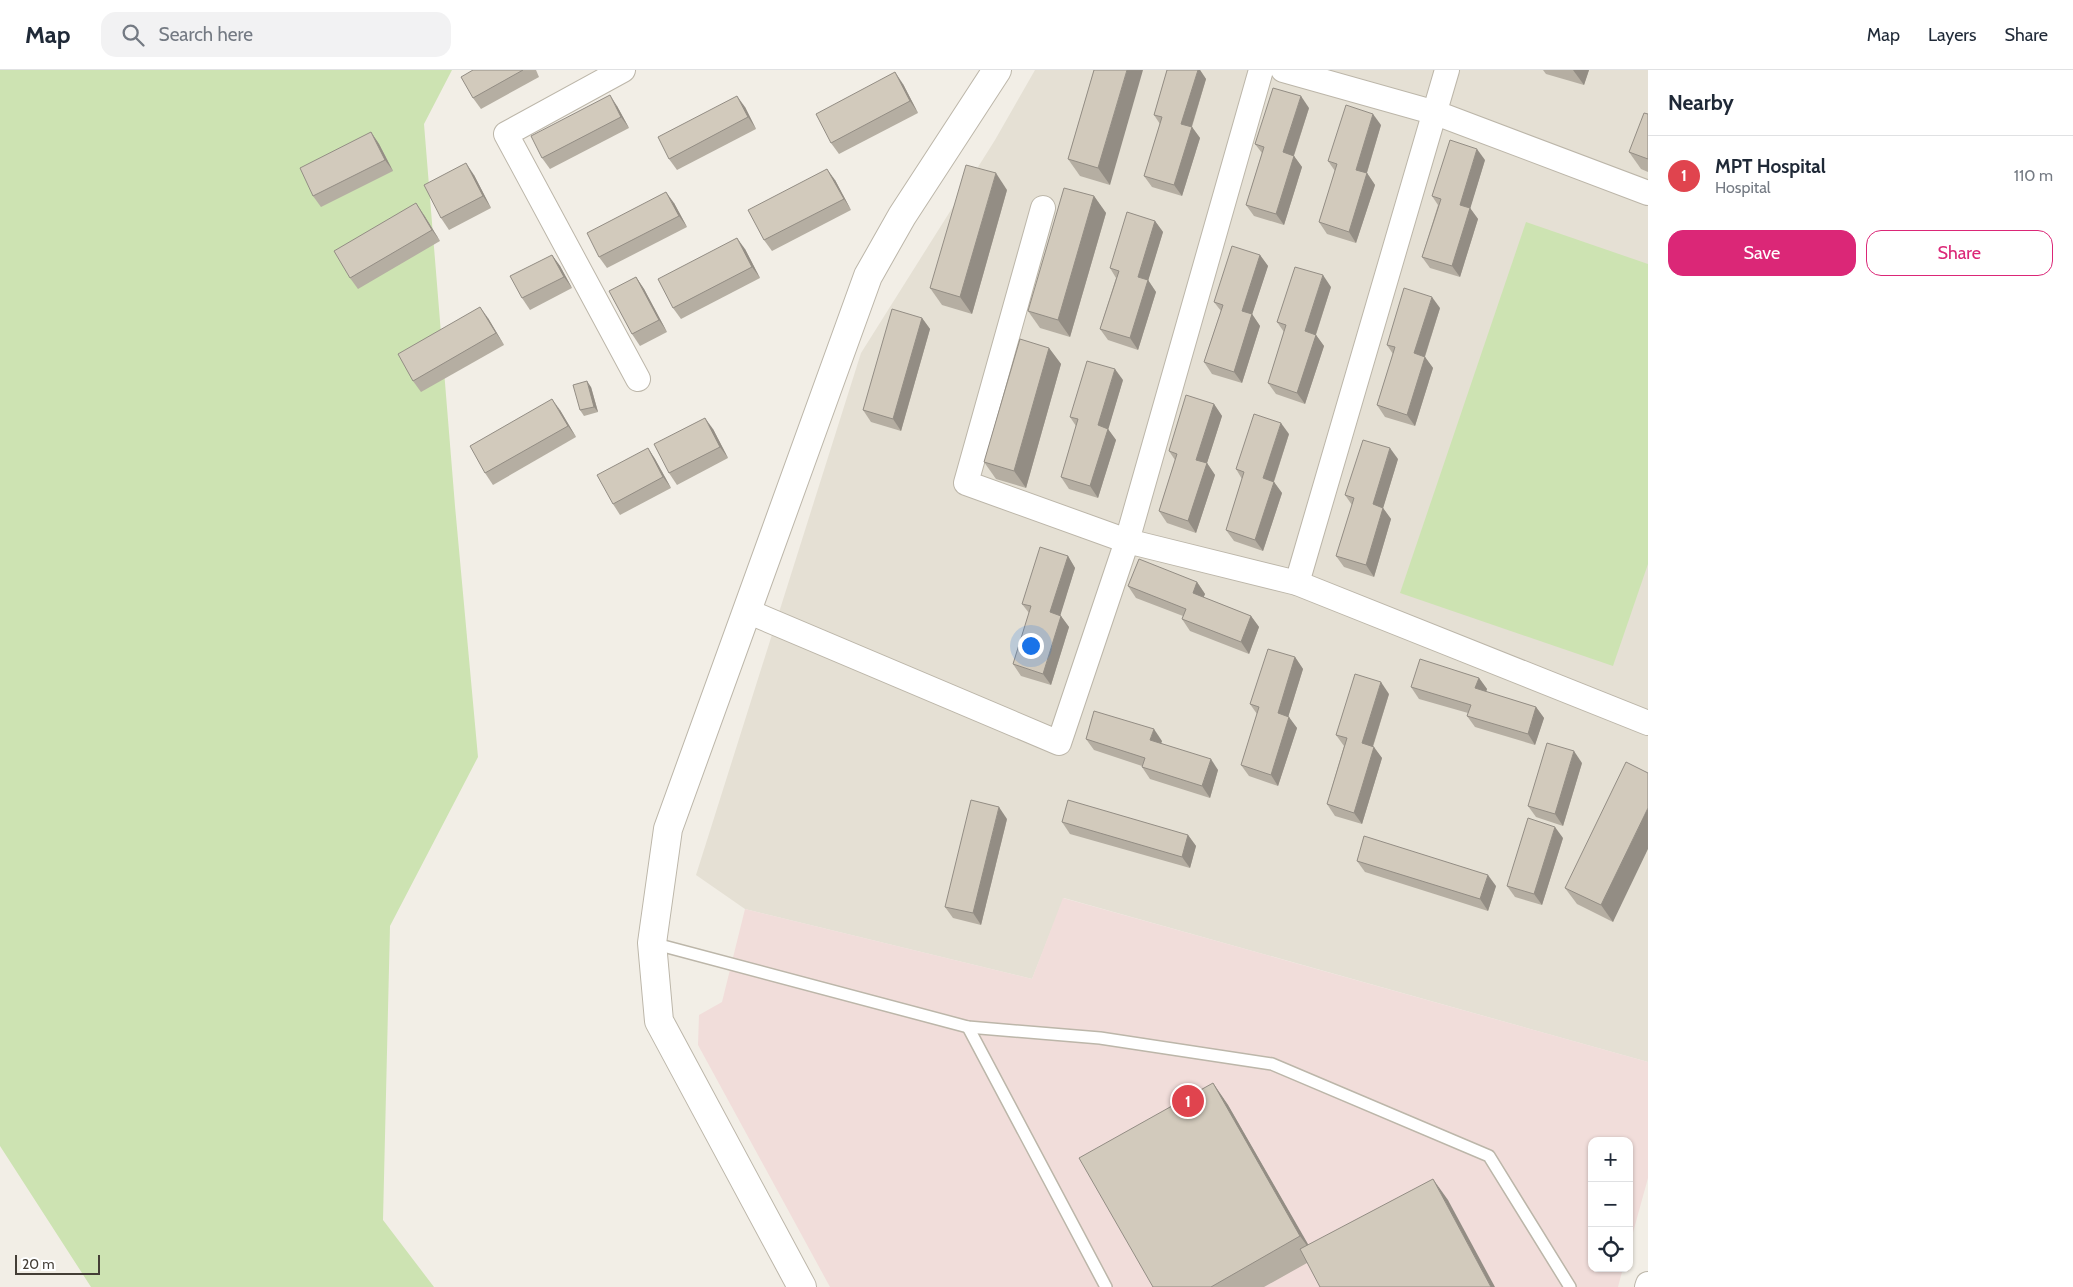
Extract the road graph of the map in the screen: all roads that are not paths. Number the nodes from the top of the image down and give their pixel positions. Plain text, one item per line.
1 (622, 70) edge
2 (997, 70) edge
3 (1261, 70) edge
4 (1283, 70) edge
5 (1447, 70) edge
6 (1436, 113) junction
7 (1648, 193) edge
8 (1043, 208) dead end
9 (638, 379) dead end
10 (1127, 541) junction
11 (1297, 583) junction
12 (747, 611) junction
13 (1648, 723) edge
14 (652, 943) junction
15 (968, 1027) junction
16 (802, 1287) edge
17 (1106, 1287) edge
18 (1570, 1287) edge

1 - 9 street
2 - 12 street
3 - 10 street
4 - 6 street
5 - 6 street
6 - 7 street
6 - 11 street
8 - 10 street
10 - 11 street
10 - 12 street
11 - 13 street
12 - 14 street
14 - 15 lane
14 - 16 street
15 - 17 lane
15 - 18 lane

